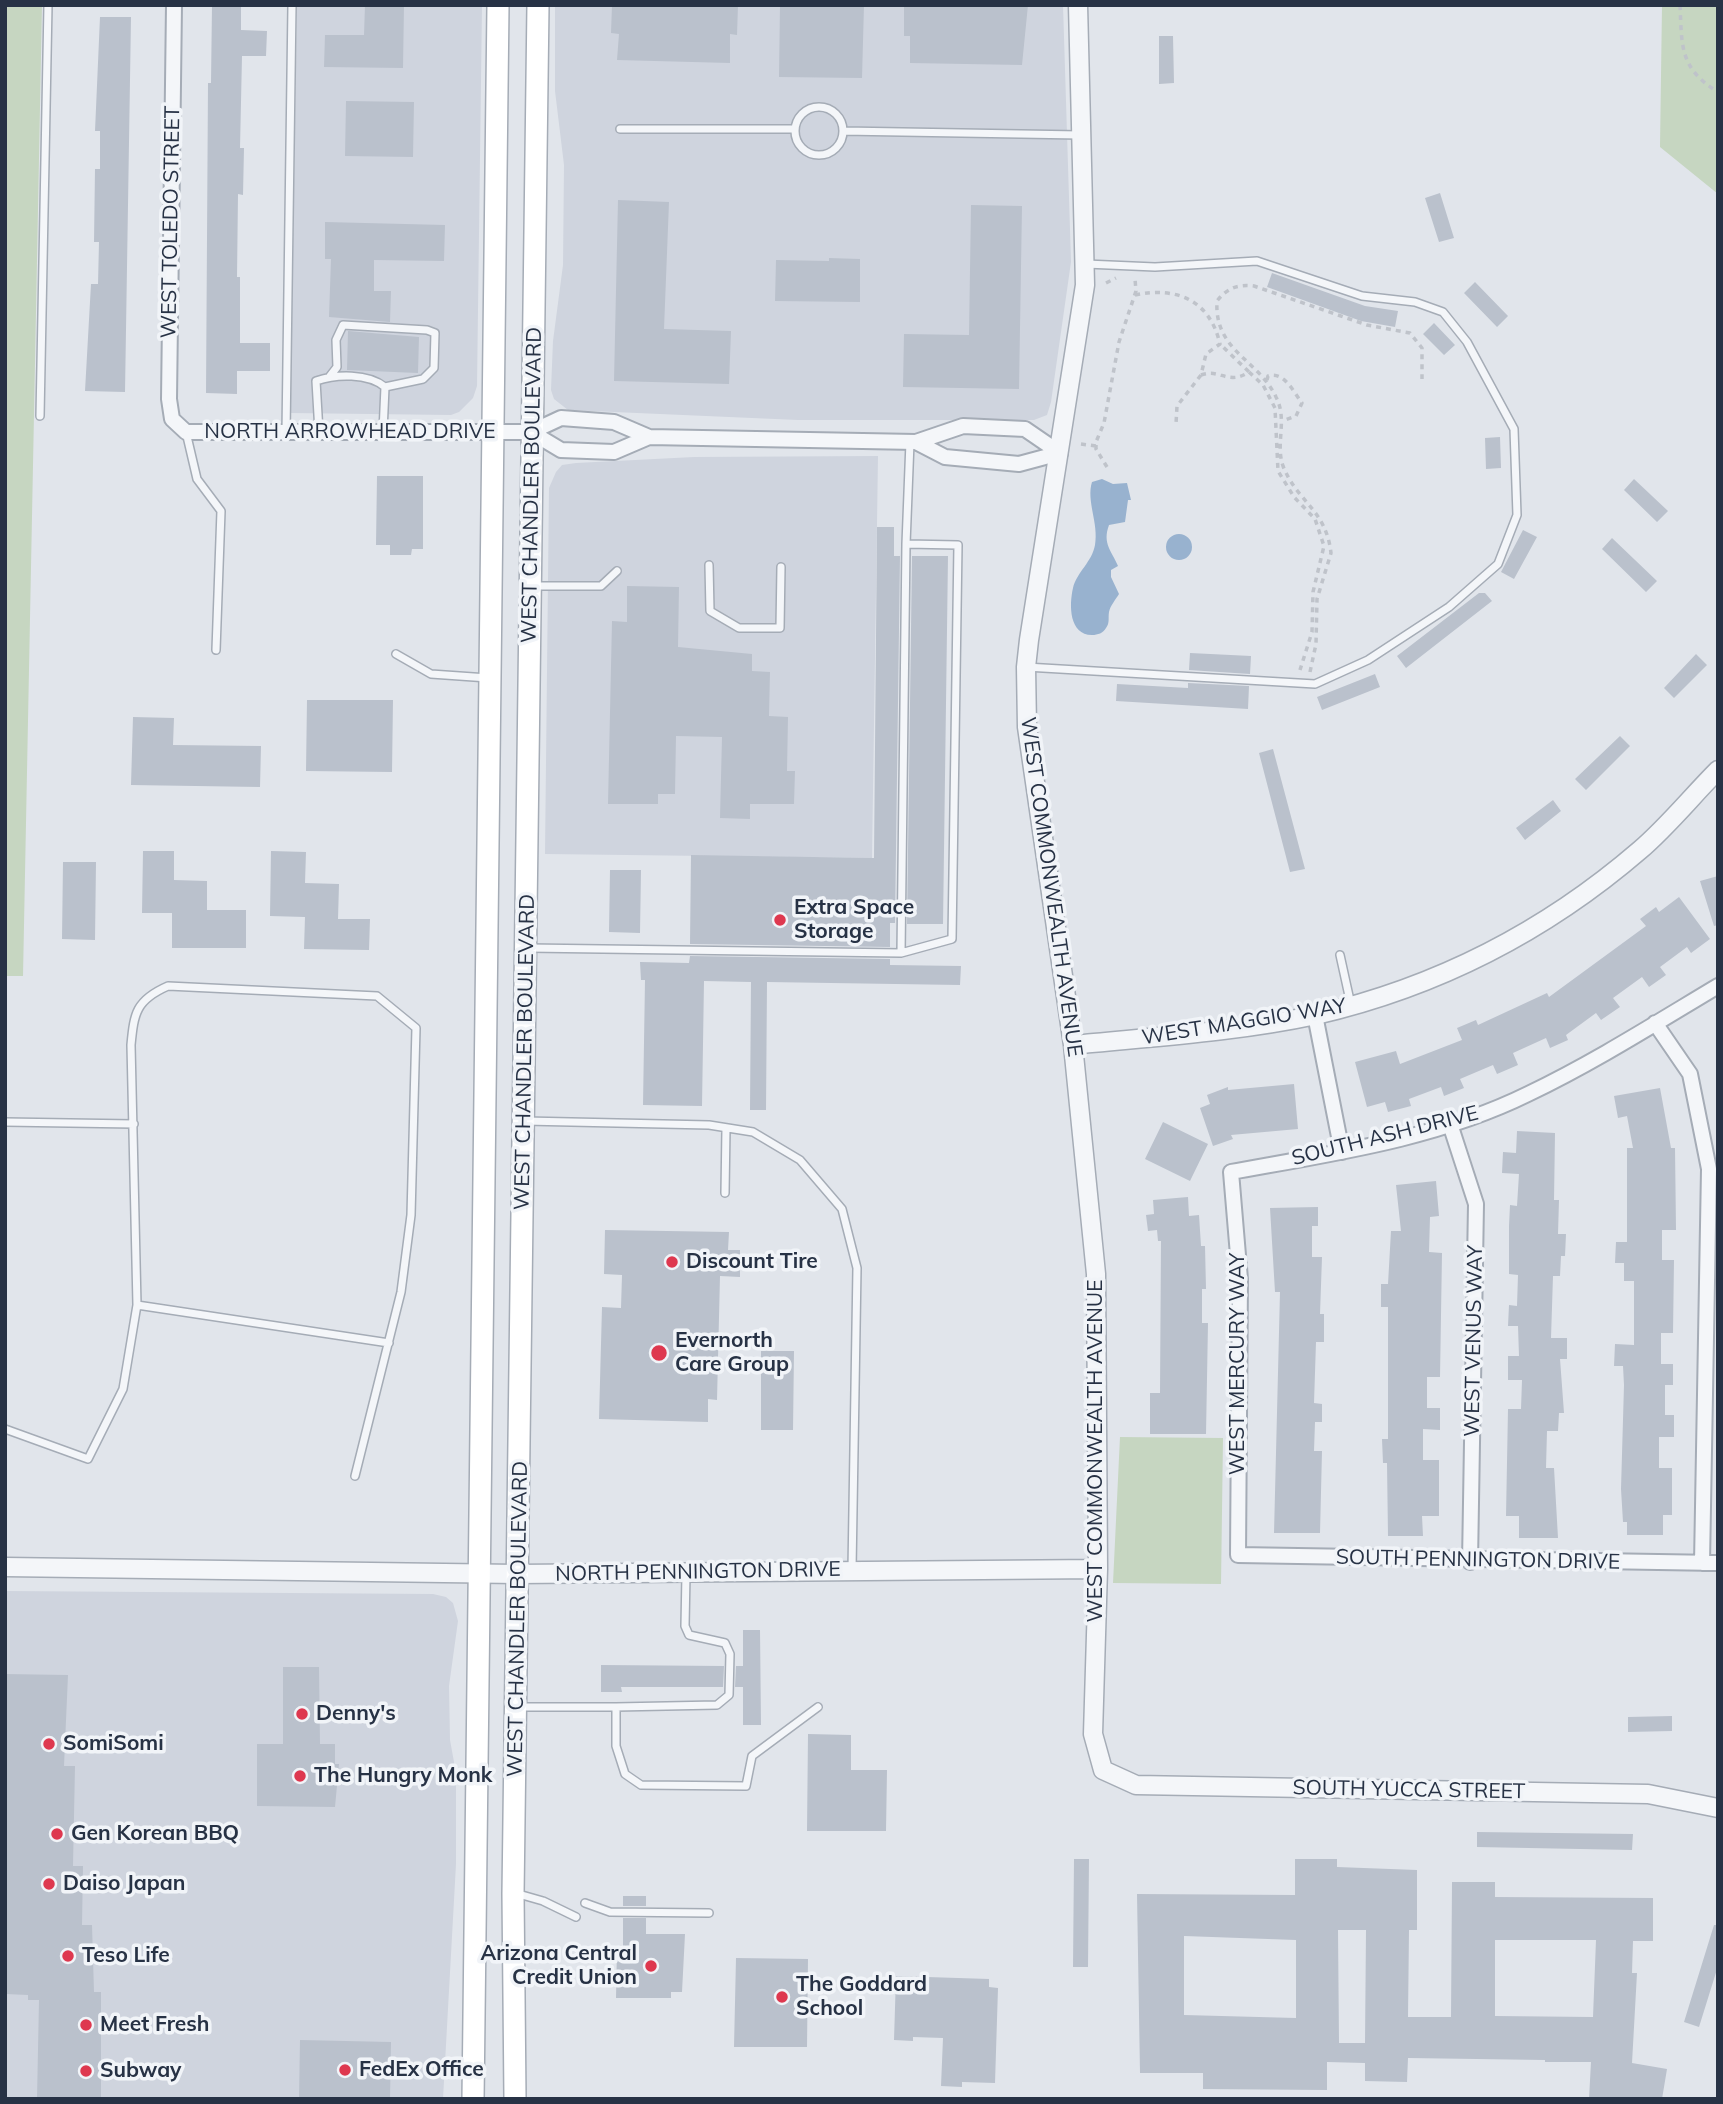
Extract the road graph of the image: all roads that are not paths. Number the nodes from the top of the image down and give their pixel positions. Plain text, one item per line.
1 (48, 5) edge
2 (174, 5) edge
3 (292, 5) edge
4 (498, 5) edge
5 (538, 5) edge
6 (1078, 5) edge
7 (794, 129) junction
8 (620, 130) dead end
9 (843, 131) junction
10 (1083, 135) junction
11 (1086, 264) junction
12 (330, 376) junction
13 (384, 387) junction
14 (40, 416) dead end
15 (186, 432) junction
16 (286, 432) junction
17 (319, 432) junction
18 (383, 432) junction
19 (513, 432) junction
20 (649, 437) junction
21 (913, 442) junction
22 (1060, 453) junction
23 (906, 544) junction
24 (709, 565) dead end
25 (781, 567) dead end
26 (617, 571) dead end
27 (530, 586) junction
28 (216, 650) dead end
29 (396, 654) dead end
30 (1026, 667) junction
31 (490, 678) junction
32 (1718, 770) edge
33 (527, 948) junction
34 (901, 953) junction
35 (1340, 955) dead end
36 (1718, 986) edge
37 (1351, 1006) junction
38 (1315, 1015) junction
39 (1655, 1023) junction
40 (1073, 1045) junction
41 (525, 1121) junction
42 (5, 1122) edge
43 (134, 1124) junction
44 (1450, 1124) junction
45 (726, 1128) junction
46 (1342, 1152) junction
47 (1231, 1172) joint
48 (725, 1193) dead end
49 (137, 1305) junction
50 (389, 1343) junction
51 (5, 1429) edge
52 (355, 1476) dead end
53 (1238, 1555) joint
54 (1470, 1562) junction
55 (1702, 1563) junction
56 (1718, 1563) edge
57 (5, 1567) edge
58 (852, 1569) junction
59 (1097, 1569) junction
60 (686, 1572) junction
61 (478, 1574) junction
62 (517, 1574) junction
63 (516, 1707) junction
64 (616, 1707) junction
65 (818, 1707) dead end
66 (1103, 1770) joint
67 (1718, 1808) edge
68 (513, 1893) junction
69 (585, 1903) dead end
70 (709, 1913) dead end
71 (576, 1917) dead end
72 (473, 2099) edge
73 (514, 2099) edge

1 - 14 lane
2 - 15 street, WEST TOLEDO STREET
3 - 16 lane
4 - 19 main road, WEST CHANDLER BOULEVARD
5 - 19 main road, WEST CHANDLER BOULEVARD
6 - 10 street, WEST COMMONWEALTH AVENUE
7 - 8 lane
7 - 9 lane
7 - 9 lane
9 - 10 lane
10 - 11 street, WEST COMMONWEALTH AVENUE
11 - 22 street, WEST COMMONWEALTH AVENUE
11 - 30 lane
12 - 13 lane
12 - 13 lane
12 - 17 lane
13 - 18 lane
15 - 16 street, NORTH ARROWHEAD DRIVE
15 - 28 lane
16 - 17 street, NORTH ARROWHEAD DRIVE
17 - 18 street, NORTH ARROWHEAD DRIVE
18 - 19 street, NORTH ARROWHEAD DRIVE
19 - 20 street
19 - 20 street
19 - 27 main road, WEST CHANDLER BOULEVARD
19 - 31 main road, WEST CHANDLER BOULEVARD
20 - 21 street
21 - 22 street
21 - 22 street
21 - 23 lane
22 - 30 street, WEST COMMONWEALTH AVENUE
23 - 34 lane
23 - 34 lane
24 - 25 lane
26 - 27 lane
27 - 33 main road, WEST CHANDLER BOULEVARD
29 - 31 lane
30 - 40 street, WEST COMMONWEALTH AVENUE
31 - 61 main road, WEST CHANDLER BOULEVARD
32 - 37 street, WEST MAGGIO WAY
33 - 34 lane
33 - 41 main road, WEST CHANDLER BOULEVARD
35 - 37 lane
36 - 39 street, SOUTH ASH DRIVE
37 - 38 street, WEST MAGGIO WAY
38 - 40 street, WEST MAGGIO WAY
38 - 46 street
39 - 44 street, SOUTH ASH DRIVE
39 - 55 street
40 - 59 street, WEST COMMONWEALTH AVENUE
41 - 45 lane
41 - 62 main road, WEST CHANDLER BOULEVARD
42 - 43 lane
43 - 49 lane
43 - 50 lane
44 - 46 street, SOUTH ASH DRIVE
44 - 54 street, WEST VENUS WAY
45 - 48 lane
45 - 58 lane
46 - 47 street, SOUTH ASH DRIVE
47 - 53 street, WEST MERCURY WAY
49 - 50 lane
49 - 51 lane
50 - 52 lane
53 - 54 street, SOUTH PENNINGTON DRIVE
54 - 55 street, SOUTH PENNINGTON DRIVE
55 - 56 street, SOUTH PENNINGTON DRIVE
57 - 61 street, NORTH PENNINGTON DRIVE
58 - 59 street, NORTH PENNINGTON DRIVE
58 - 60 street, NORTH PENNINGTON DRIVE
59 - 66 street, WEST COMMONWEALTH AVENUE
60 - 62 street, NORTH PENNINGTON DRIVE
60 - 64 lane
61 - 62 street, NORTH PENNINGTON DRIVE
61 - 72 main road, WEST CHANDLER BOULEVARD
62 - 63 main road, WEST CHANDLER BOULEVARD
63 - 64 lane
63 - 68 main road, WEST CHANDLER BOULEVARD
64 - 65 lane
66 - 67 street, SOUTH YUCCA STREET
68 - 71 lane
68 - 73 main road, WEST CHANDLER BOULEVARD
69 - 70 lane

